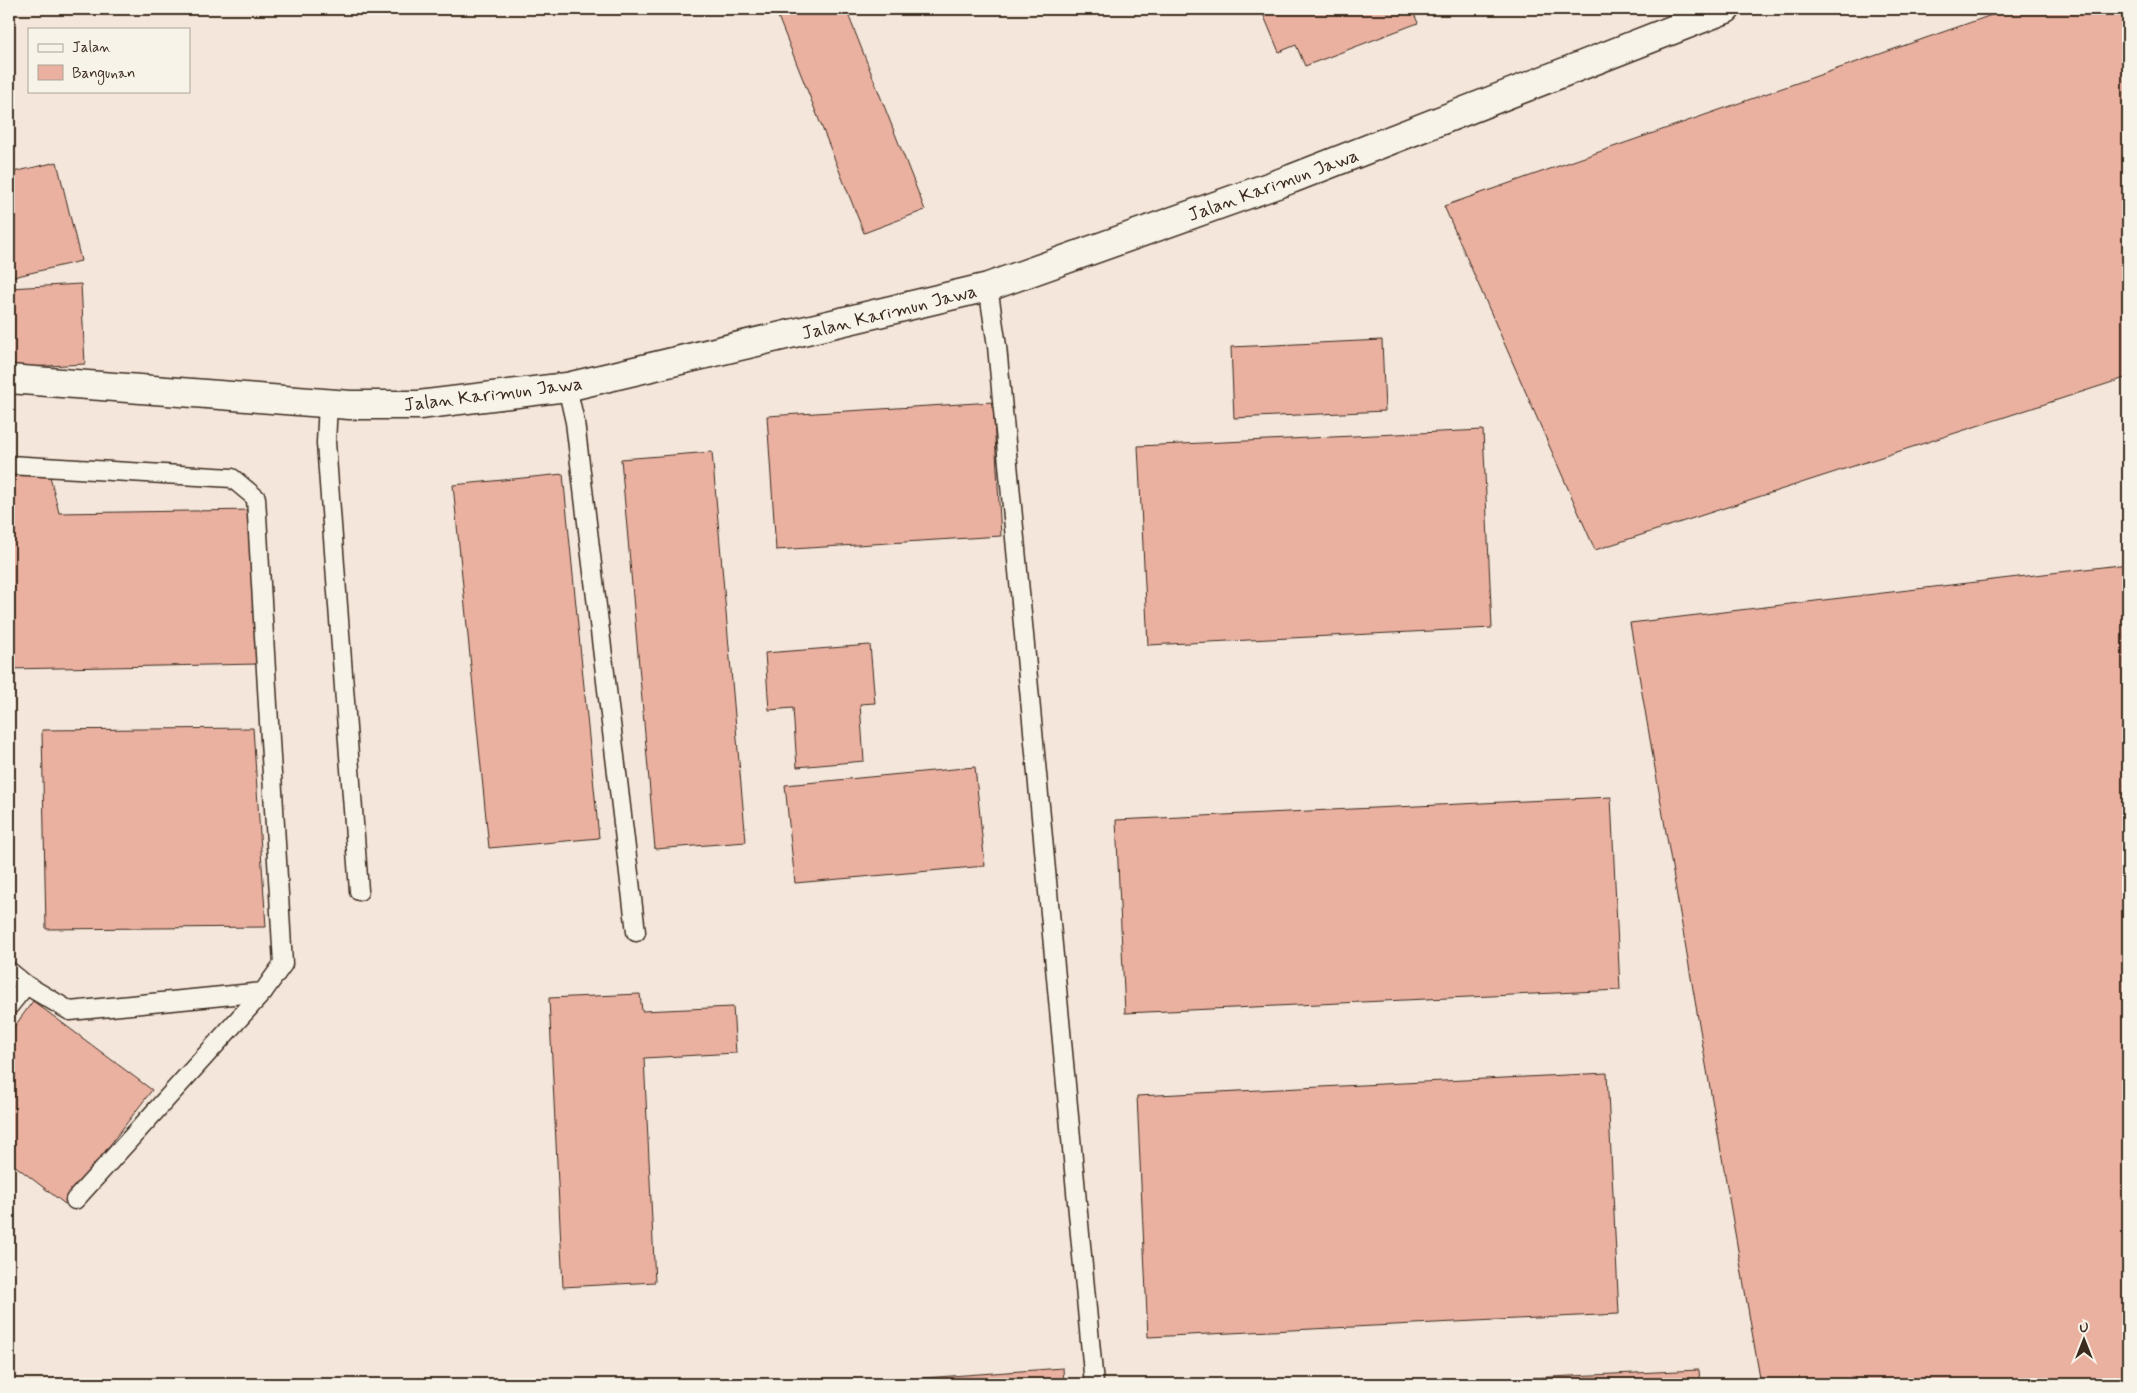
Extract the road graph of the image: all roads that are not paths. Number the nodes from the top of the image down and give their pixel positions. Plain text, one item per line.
1 (1726, 9) edge
2 (988, 287) junction
3 (9, 379) edge
4 (567, 387) junction
5 (328, 403) junction
6 (9, 465) edge
7 (359, 891) dead end
8 (636, 932) dead end
9 (9, 971) edge
10 (26, 985) junction
11 (263, 992) junction
12 (9, 1006) edge
13 (74, 1200) dead end
14 (1094, 1384) edge

1 - 2 street, Jalan Karimun Jawa
2 - 4 street, Jalan Karimun Jawa
2 - 14 lane
3 - 5 street, Jalan Karimun Jawa
4 - 5 street, Jalan Karimun Jawa
4 - 8 lane
5 - 7 lane
6 - 11 lane
9 - 10 lane
10 - 11 lane
10 - 12 lane
11 - 13 lane

